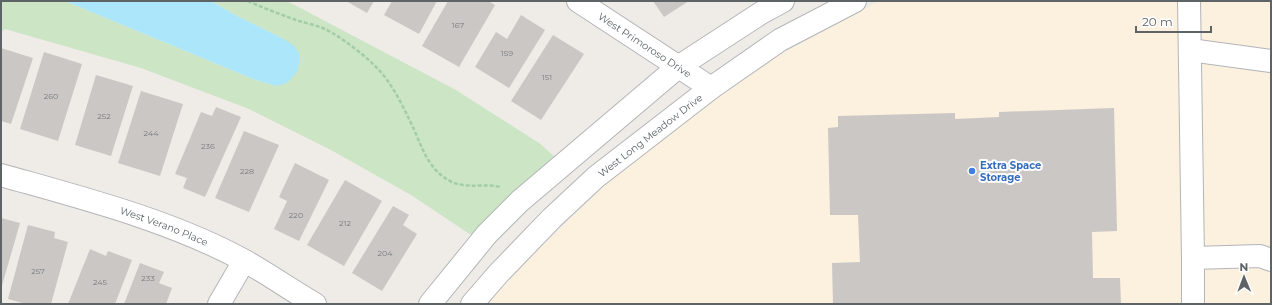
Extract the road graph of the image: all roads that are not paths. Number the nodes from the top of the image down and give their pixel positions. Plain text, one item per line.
1 (578, 1) edge
2 (783, 1) edge
3 (855, 1) edge
4 (1189, 1) edge
5 (1190, 50) junction
6 (1271, 61) edge
7 (678, 67) junction
8 (711, 88) junction
9 (1, 175) edge
10 (1193, 258) junction
11 (1265, 258) edge
12 (244, 261) junction
13 (219, 304) edge
14 (314, 304) edge
15 (430, 304) edge
16 (472, 304) edge
17 (1192, 304) edge

1 - 7 street, West Primoroso Drive
2 - 7 street
3 - 8 street, West Long Meadow Drive
4 - 5 street
5 - 6 street
5 - 10 street
7 - 8 street, West Primoroso Drive
7 - 15 street
8 - 16 street, West Long Meadow Drive
9 - 12 street, West Verano Place
10 - 11 street
10 - 17 street
12 - 13 street
12 - 14 street, West Verano Place

